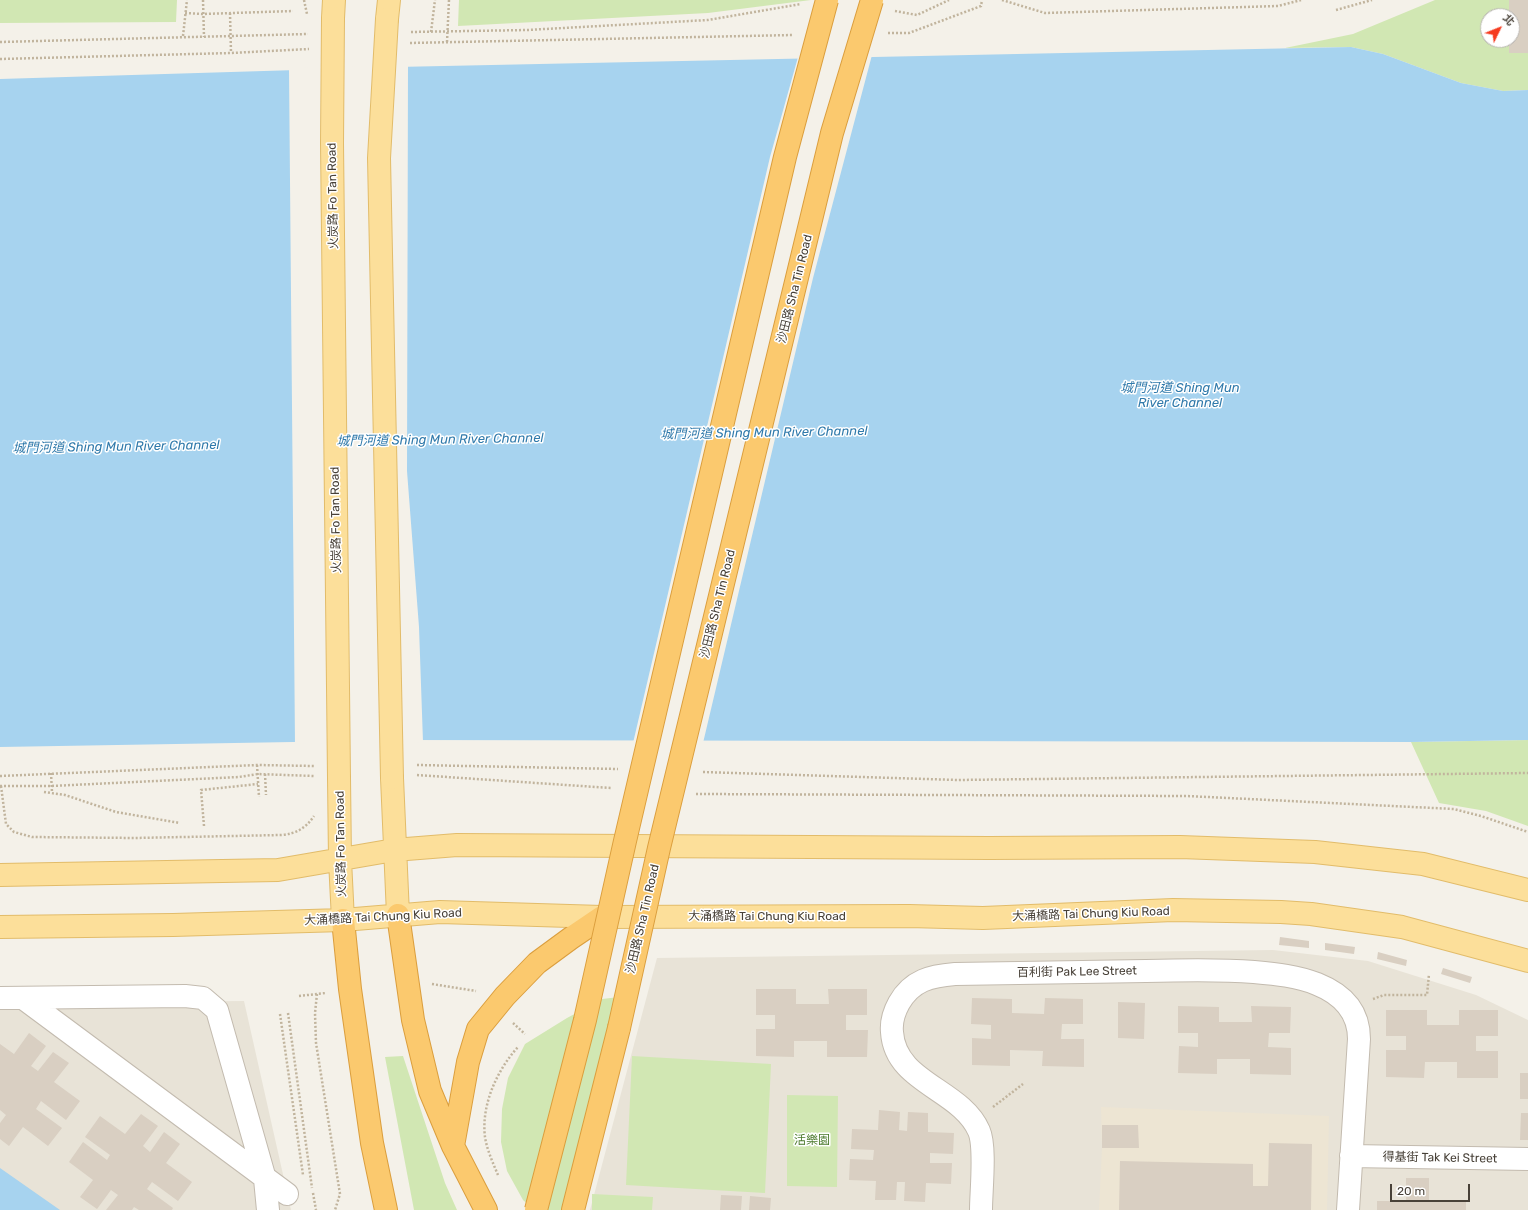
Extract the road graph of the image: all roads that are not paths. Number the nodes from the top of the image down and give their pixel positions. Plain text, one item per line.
1 (818, 2) edge
2 (881, 5) edge
3 (334, 9) edge
4 (388, 10) edge
5 (394, 850) junction
6 (340, 860) junction
7 (0, 876) edge
8 (1528, 890) edge
9 (398, 915) junction
10 (602, 917) junction
11 (343, 920) junction
12 (0, 927) edge
13 (1528, 961) edge
14 (0, 998) edge
15 (23, 998) junction
16 (453, 1146) junction
17 (1351, 1156) junction
18 (1528, 1159) edge
19 (265, 1179) junction
20 (287, 1194) dead end
21 (268, 1210) edge
22 (386, 1210) edge
23 (486, 1210) edge
24 (536, 1210) edge
25 (573, 1210) edge
26 (981, 1210) edge
27 (1348, 1210) edge

1 - 24 highway, bridge
2 - 25 highway, 沙田路 Sha Tin Road, bridge
3 - 6 main road, 火炭路 Fo Tan Road, bridge
4 - 5 main road, bridge
5 - 6 main road
5 - 8 main road
5 - 9 main road
6 - 7 main road
6 - 11 main road, 火炭路 Fo Tan Road
9 - 10 main road, 大涌橋路 Tai Chung Kiu Road
9 - 11 main road, 大涌橋路 Tai Chung Kiu Road
9 - 16 highway
10 - 13 main road, 大涌橋路 Tai Chung Kiu Road
10 - 16 highway
11 - 12 main road, 大涌橋路 Tai Chung Kiu Road
11 - 22 highway
14 - 15 street
15 - 19 street
15 - 19 street
16 - 23 highway
17 - 18 street, 得基街 Tak Kei Street
17 - 26 street, 百利街 Pak Lee Street
17 - 27 street, 百利街 Pak Lee Street
19 - 20 street
19 - 21 street

